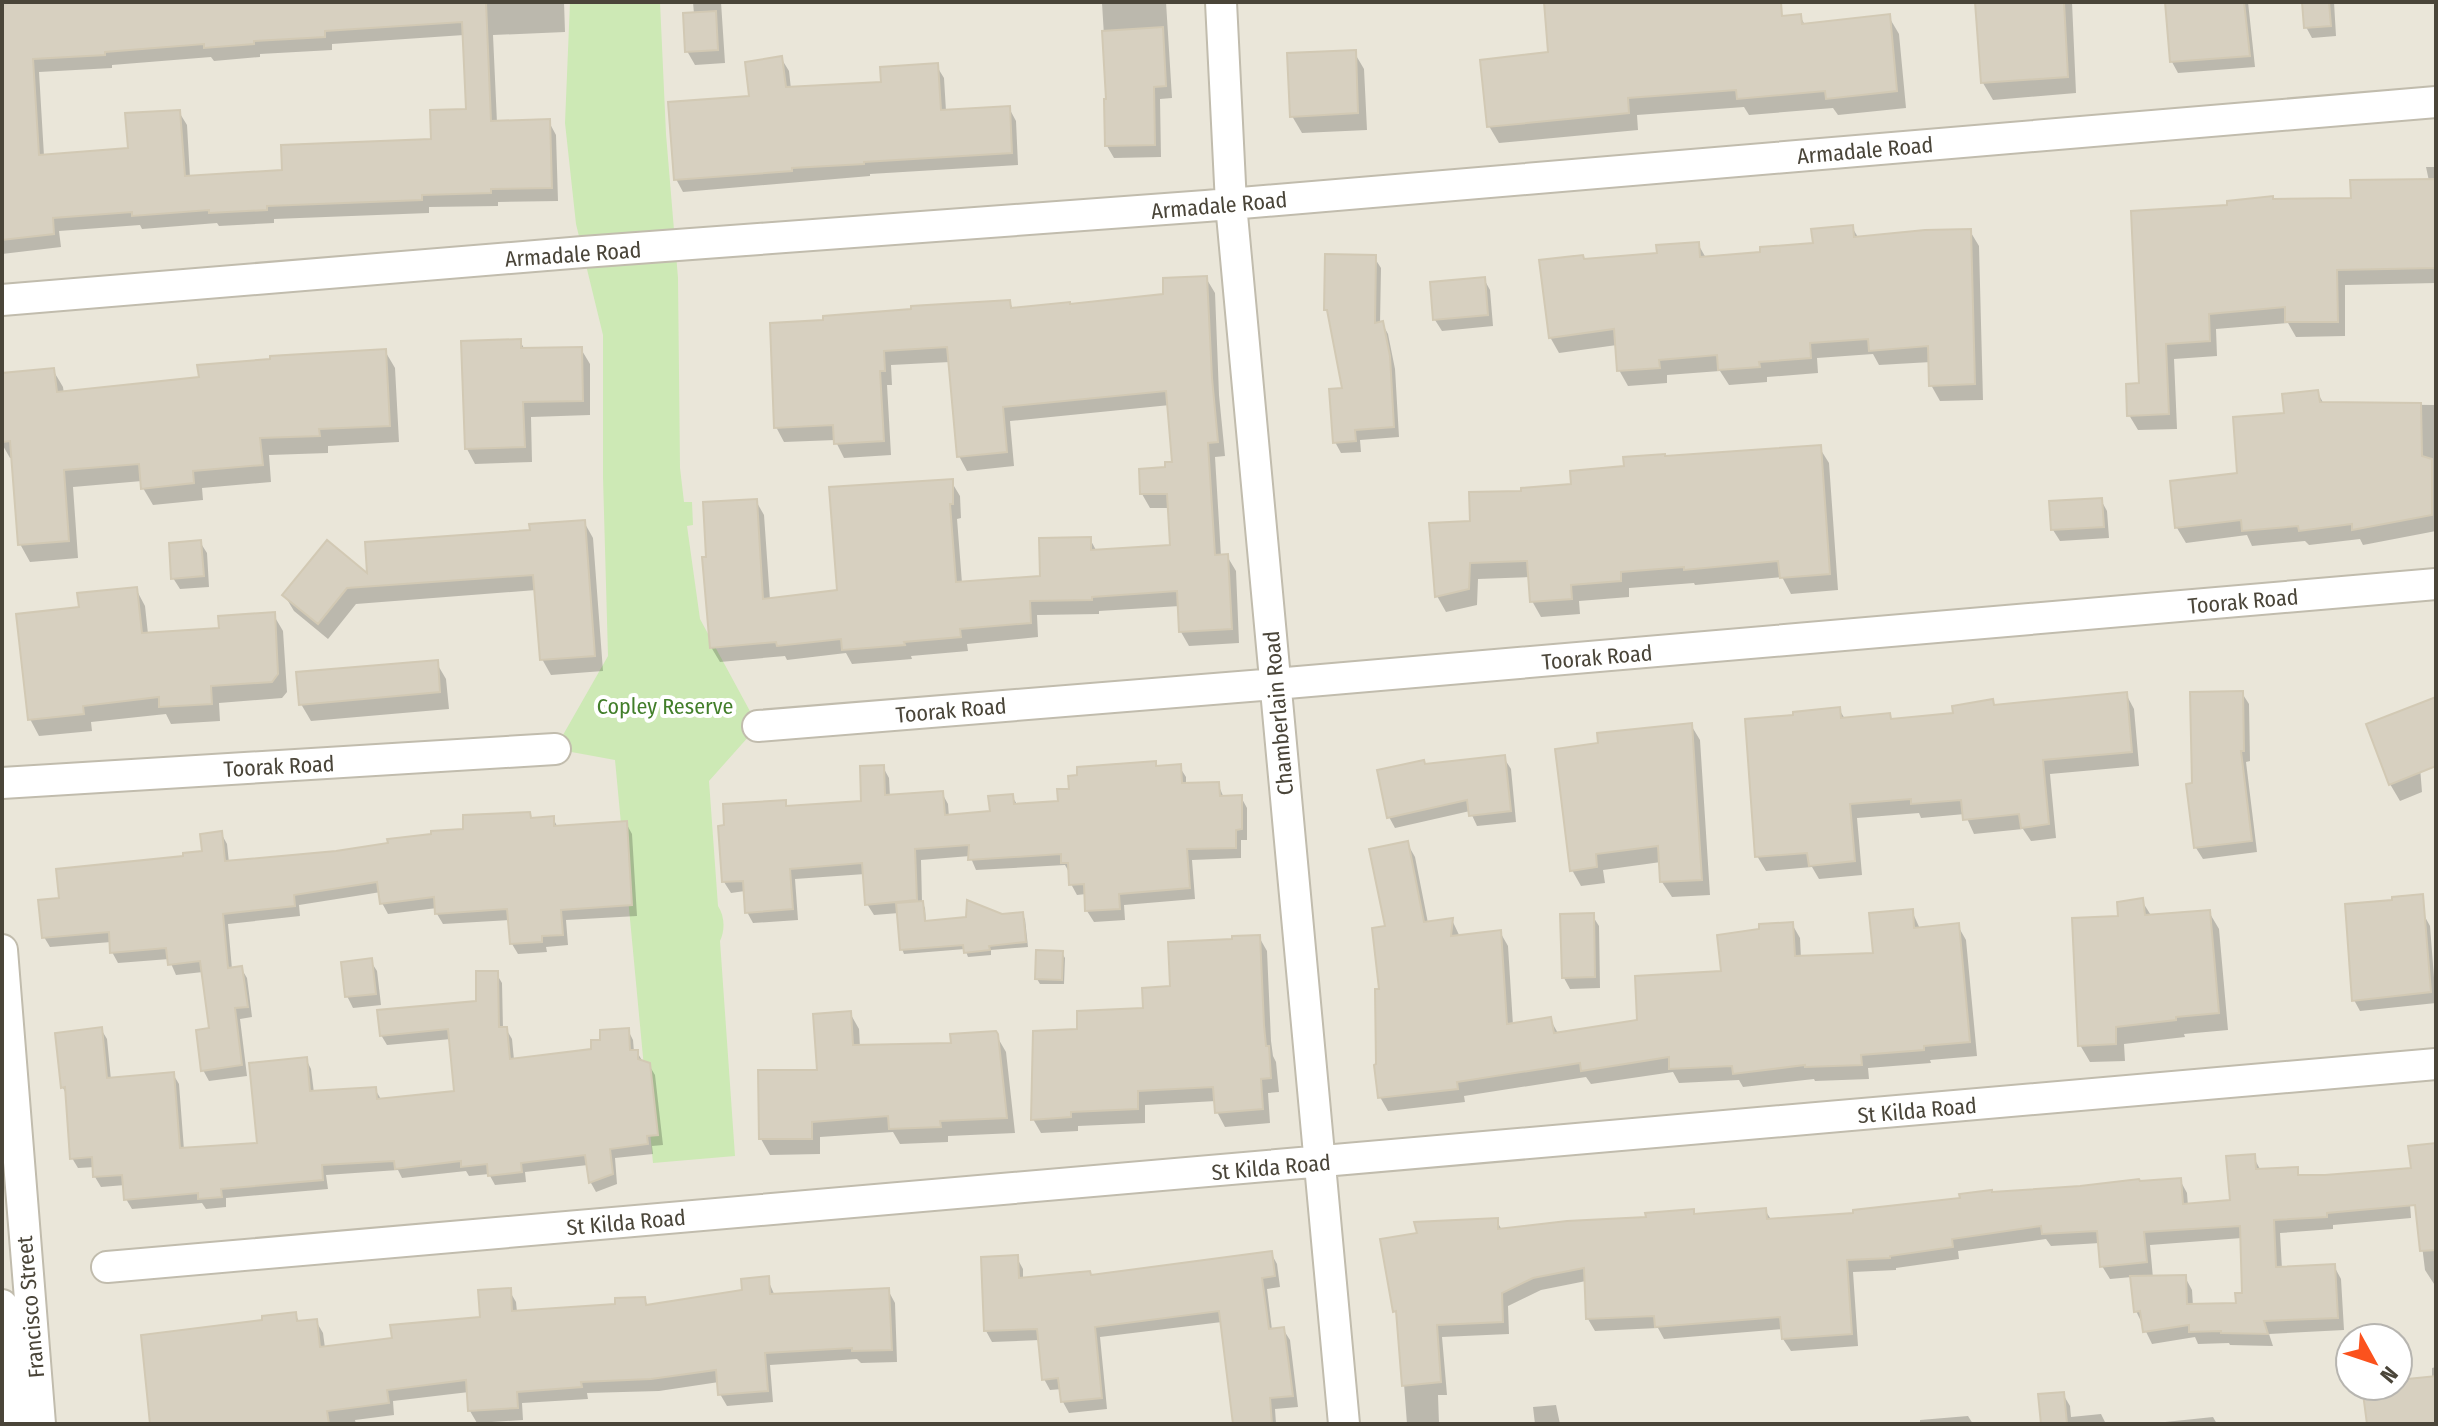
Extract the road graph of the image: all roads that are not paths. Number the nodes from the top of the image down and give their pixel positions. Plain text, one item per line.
1 (1221, 2) edge
2 (2436, 102) edge
3 (1231, 204) junction
4 (2, 300) edge
5 (2436, 584) edge
6 (1275, 684) junction
7 (758, 726) dead end
8 (555, 749) dead end
9 (2, 783) edge
10 (2, 950) edge
11 (2436, 1064) edge
12 (1319, 1163) junction
13 (107, 1267) dead end
14 (14, 1270) edge
15 (2, 1305) edge
16 (12, 1424) edge
17 (40, 1424) edge
18 (1344, 1424) edge

1 - 3 street, Chamberlain Road
2 - 3 street, Armadale Road
3 - 4 street, Armadale Road
3 - 6 street, Chamberlain Road
5 - 6 street, Toorak Road
6 - 7 street, Toorak Road
6 - 12 street, Chamberlain Road
8 - 9 street, Toorak Road
10 - 14 street, Francisco Street
11 - 12 street, St Kilda Road
12 - 13 street, St Kilda Road
12 - 18 street, Chamberlain Road
14 - 17 street, Francisco Street
15 - 16 street, Francisco Street

